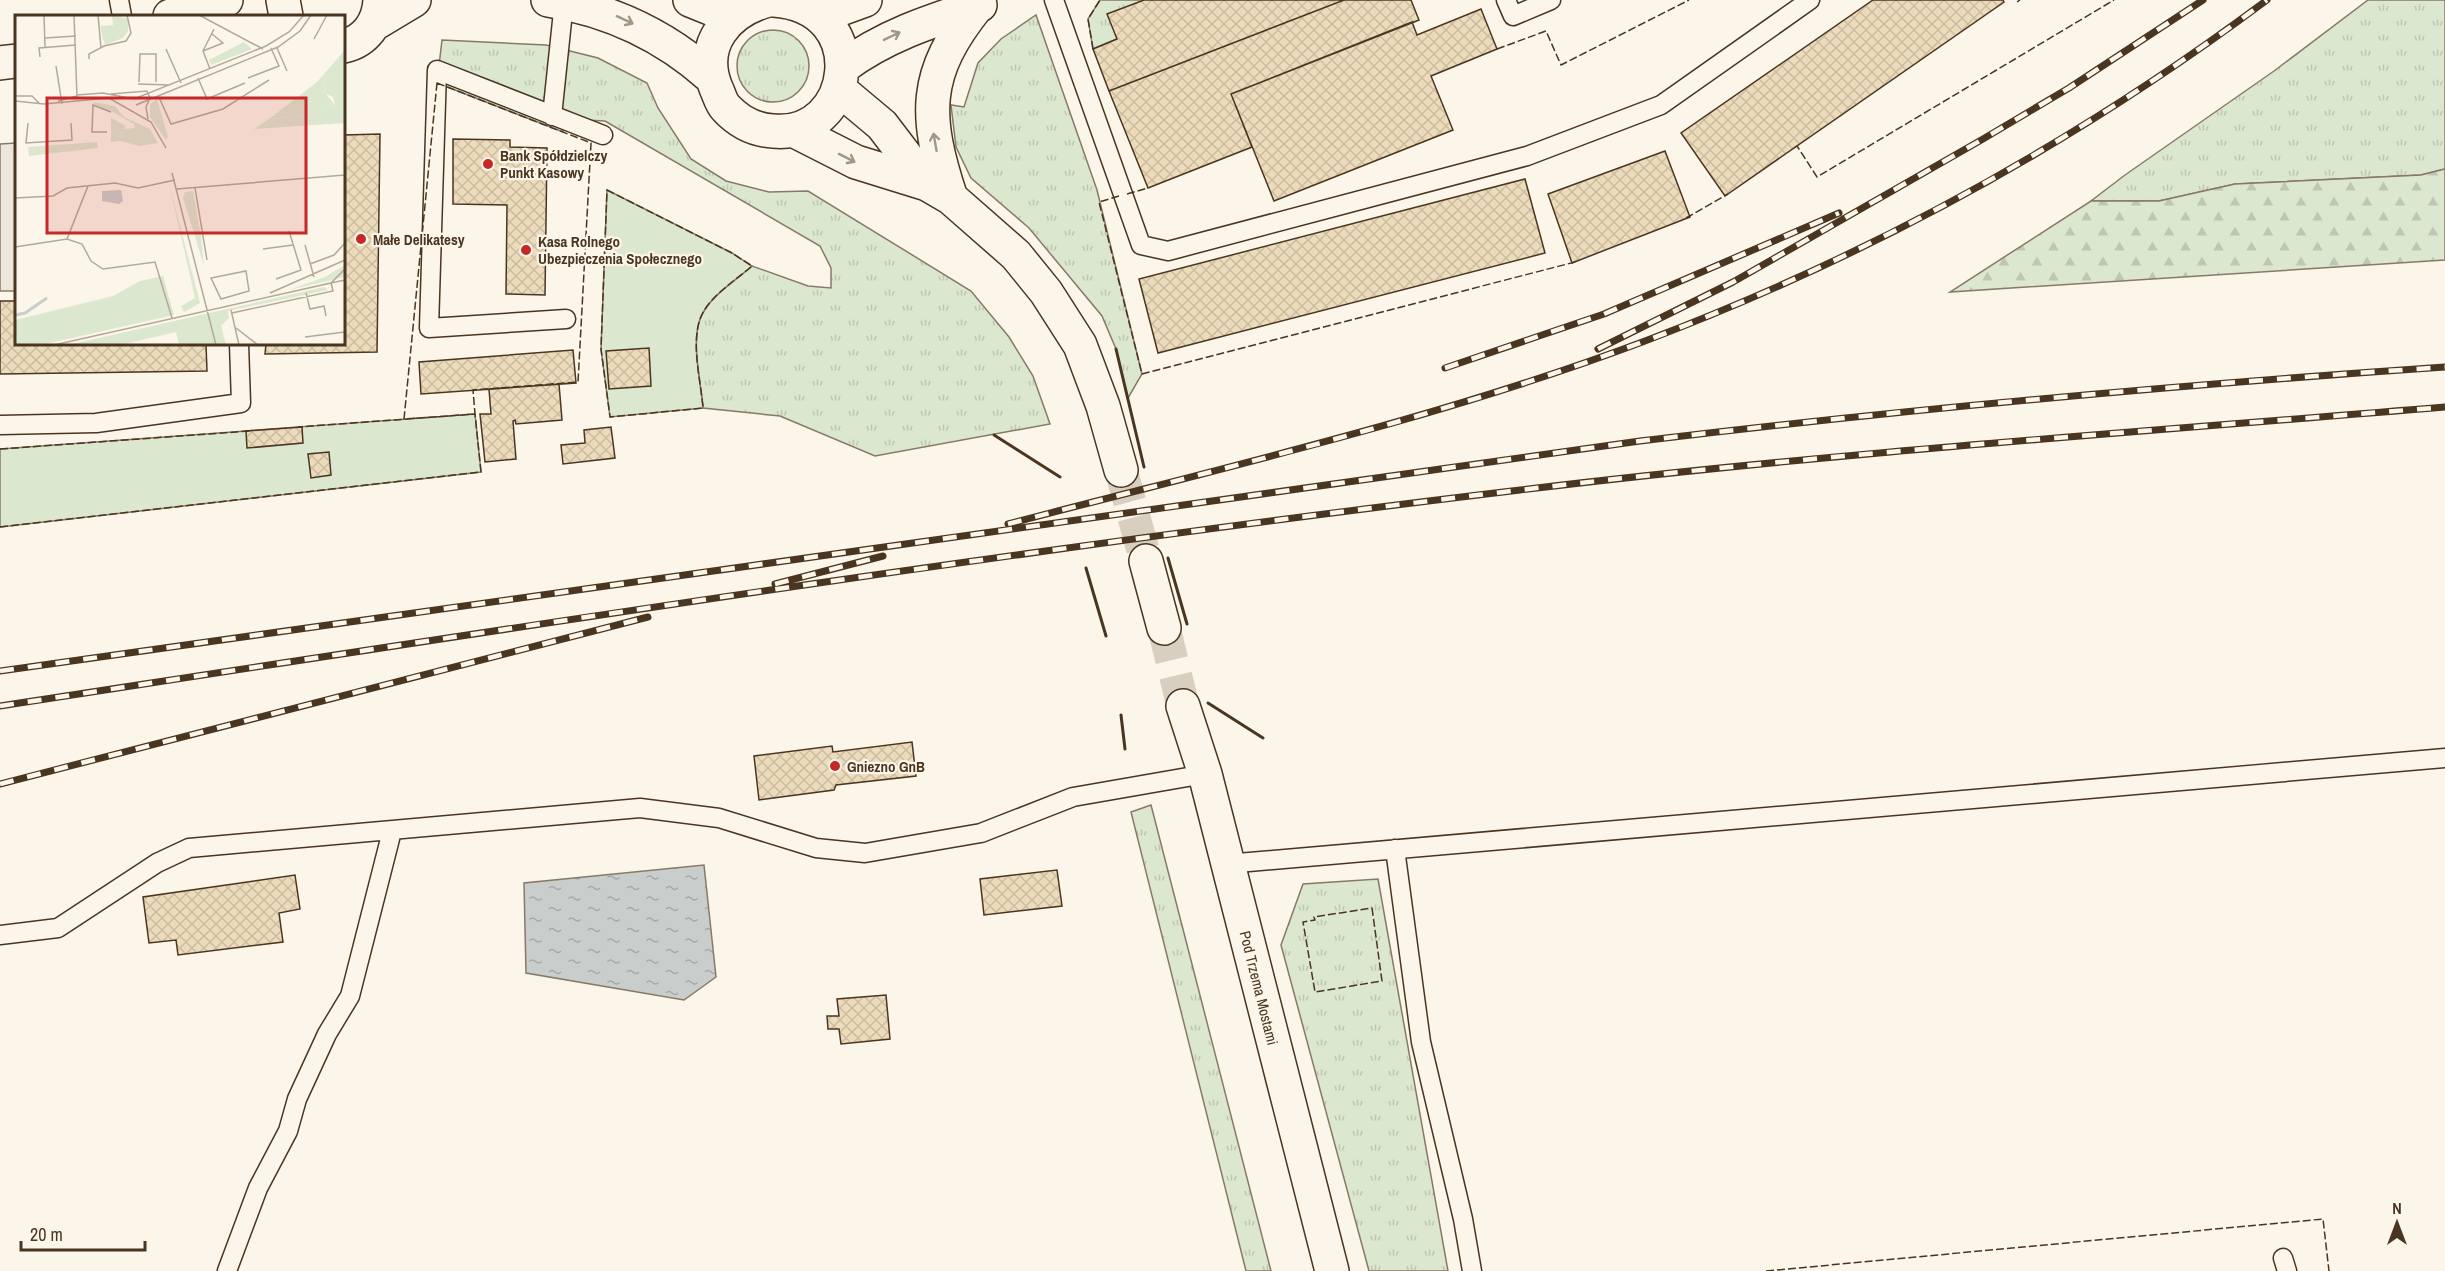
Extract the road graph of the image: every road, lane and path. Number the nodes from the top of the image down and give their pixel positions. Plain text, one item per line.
1 (119, 0) edge
2 (226, 0) edge
3 (284, 0) edge
4 (414, 0) edge
5 (690, 0) edge
6 (768, 0) edge
7 (774, 0) edge
8 (865, 0) edge
9 (1054, 0) edge
10 (1506, 0) edge
11 (1551, 0) edge
12 (1810, 0) edge
13 (556, 1) edge
14 (983, 2) edge
15 (377, 12) edge
16 (122, 15) edge
17 (174, 15) edge
18 (286, 15) edge
19 (821, 16) junction
20 (732, 17) junction
21 (345, 46) edge
22 (15, 62) edge
23 (0, 63) edge
24 (711, 77) junction
25 (841, 78) junction
26 (552, 116) junction
27 (795, 131) junction
28 (603, 135) dead end
29 (939, 191) junction
30 (566, 319) dead end
31 (239, 345) edge
32 (0, 425) edge
33 (1120, 470) tunnel mouth
34 (1146, 561) tunnel mouth
35 (1164, 628) tunnel mouth
36 (1182, 706) tunnel mouth
37 (2445, 758) edge
38 (1205, 774) junction
39 (392, 831) junction
40 (1395, 849) junction
41 (1226, 864) junction
42 (0, 935) edge
43 (227, 1271) edge
44 (1332, 1271) edge
45 (1472, 1271) edge

1 - 16 lane
2 - 17 street
3 - 18 street
4 - 15 street
5 - 20 street
6 - 20 street
7 - 19 street
8 - 19 street
9 - 12 lane
10 - 11 lane
13 -> 24 street
13 - 26 lane
25 -> 14 street
29 -> 14 street
15 - 21 street
19 - 25 street
20 - 24 street
22 - 23 street
24 - 27 street
25 - 27 street
25 - 29 street
26 - 28 lane
26 - 30 lane
27 -> 29 street
29 - 33 street
31 - 32 lane
34 - 35 street
36 - 38 street, Pod Trzema Mostami
37 - 40 lane
38 - 39 lane
38 - 41 street, Pod Trzema Mostami
39 - 42 lane
39 - 43 lane
40 - 41 lane
40 - 45 lane
41 - 44 street, Pod Trzema Mostami

